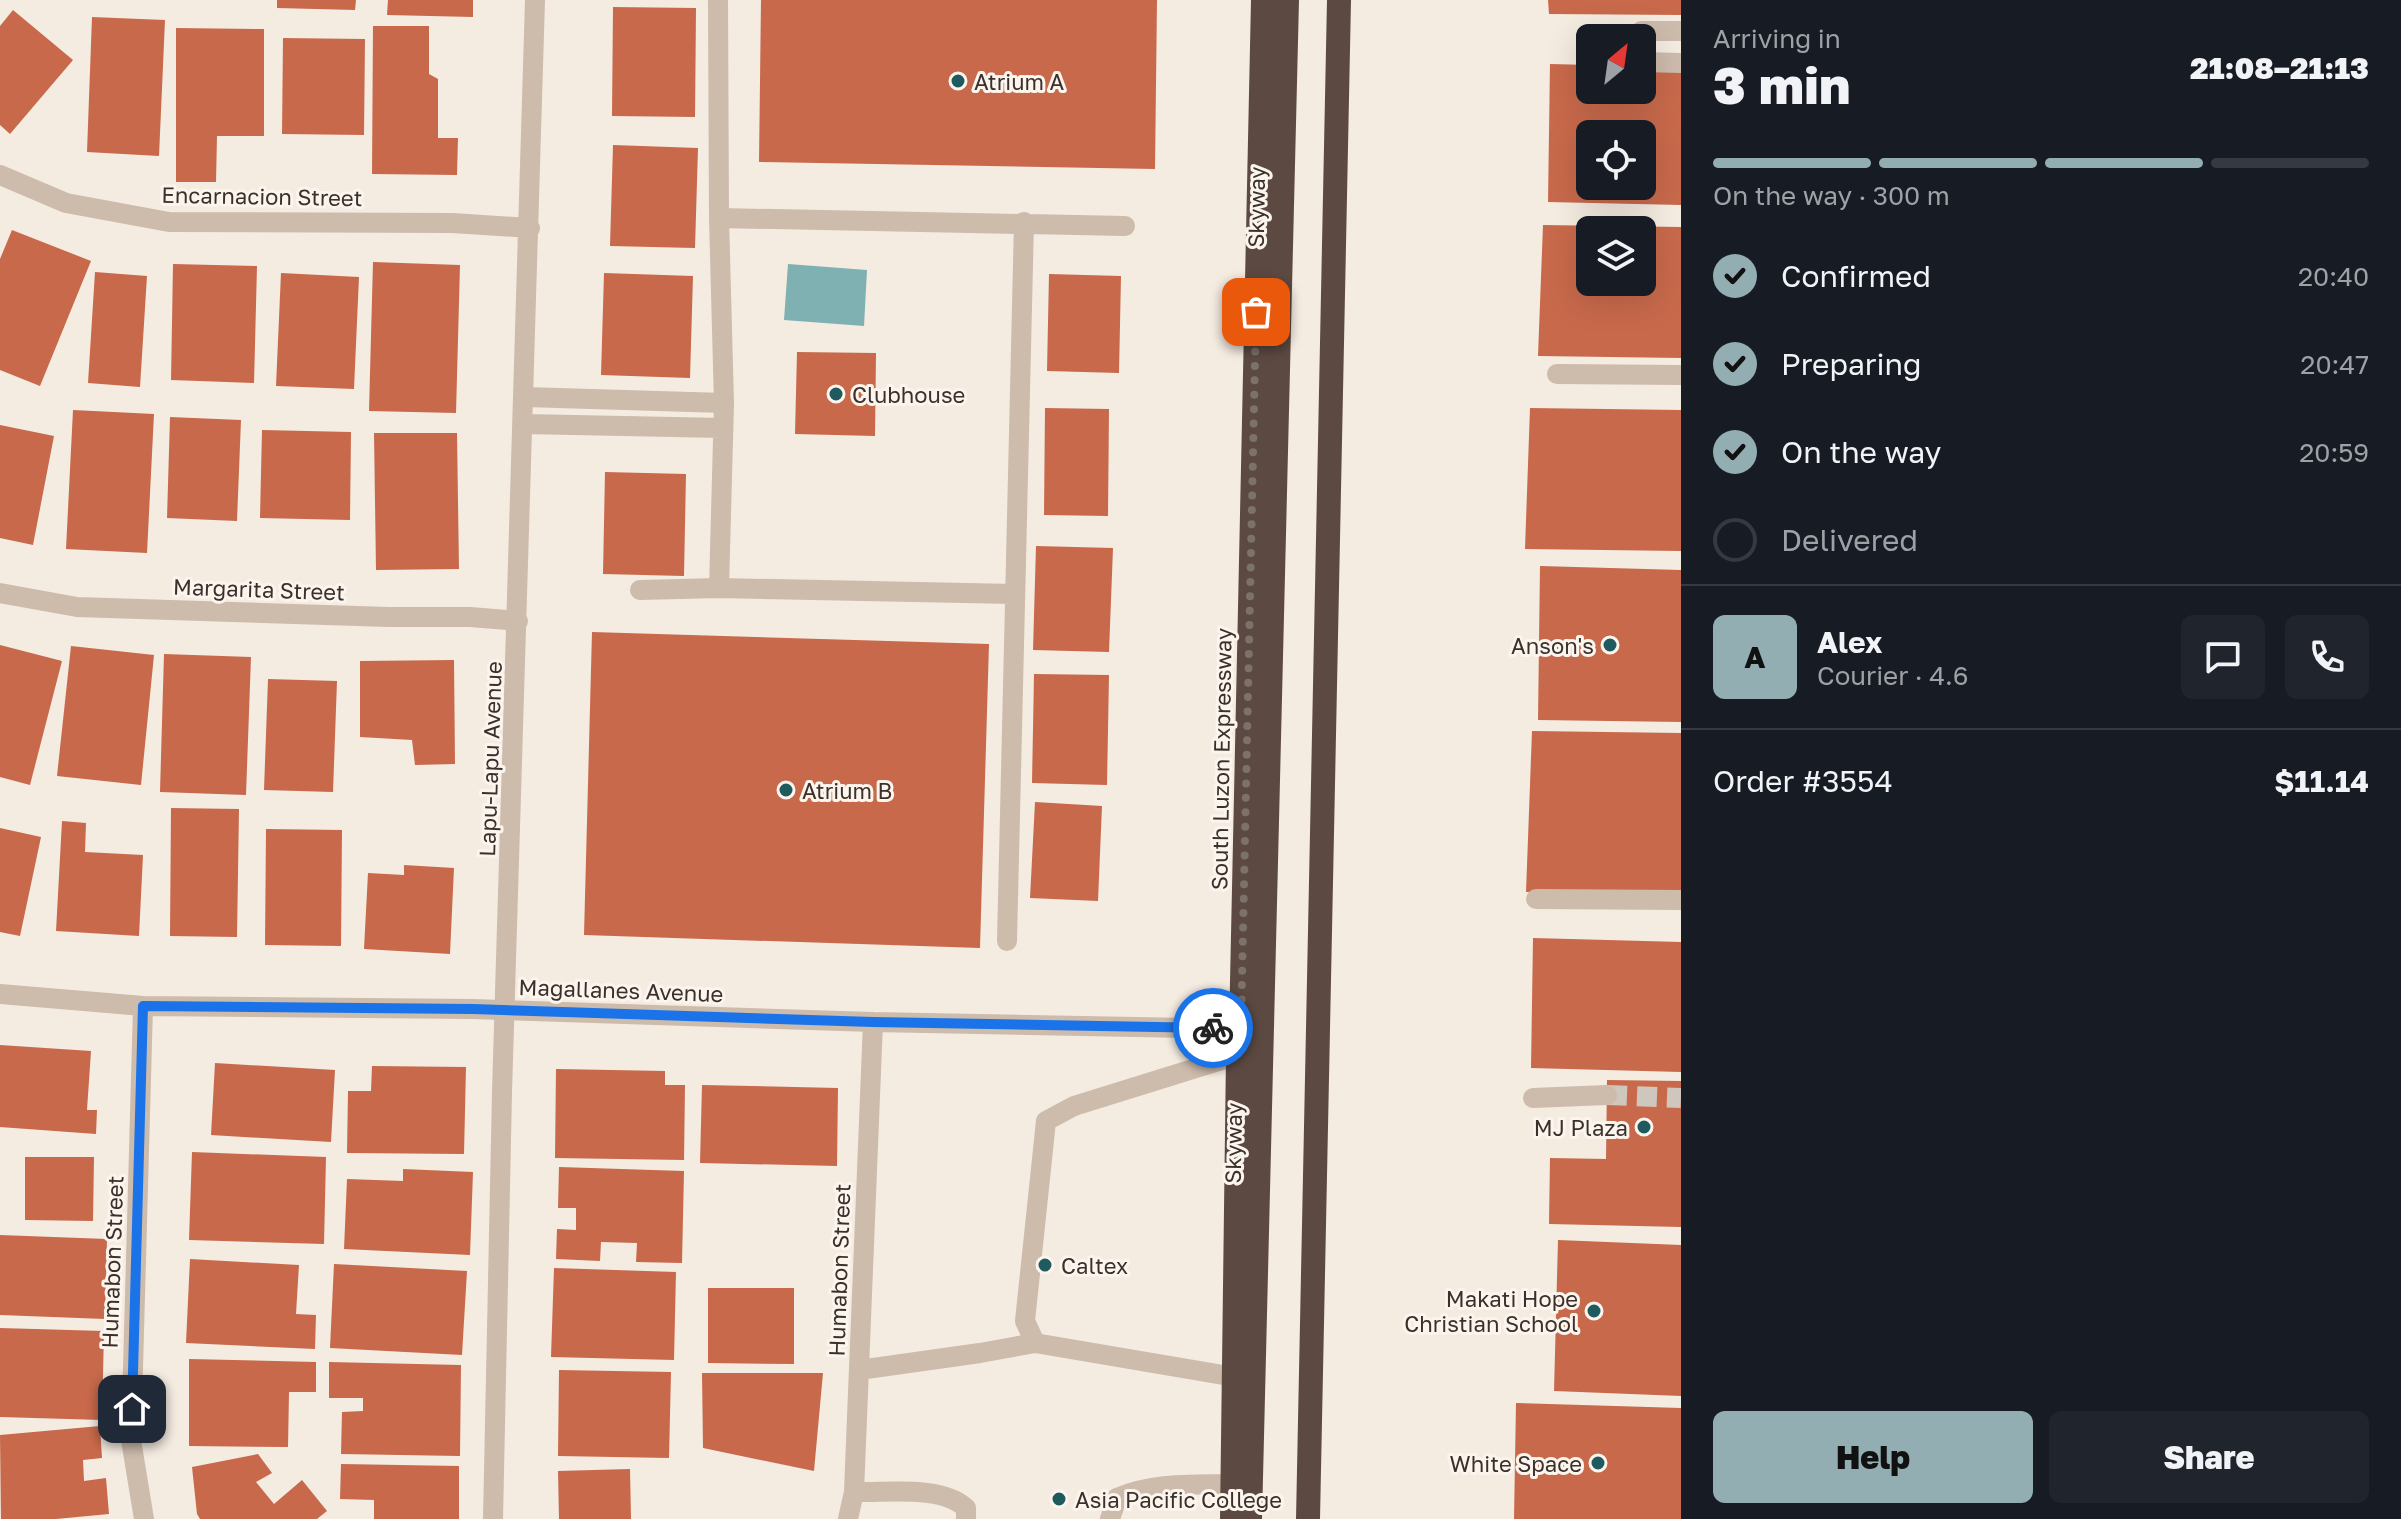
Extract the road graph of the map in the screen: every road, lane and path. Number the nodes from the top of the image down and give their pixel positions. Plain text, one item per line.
1 (535, 0) edge
2 (718, 0) edge
3 (1263, 0) edge
4 (1287, 0) edge
5 (1342, 0) edge
6 (1656, 31) edge
7 (1681, 31) edge
8 (1656, 62) edge
9 (1681, 63) edge
10 (0, 175) edge
11 (719, 218) junction
12 (1024, 222) junction
13 (1125, 226) dead end
14 (530, 228) junction
15 (1557, 374) dead end
16 (1681, 375) edge
17 (525, 397) junction
18 (724, 403) junction
19 (524, 424) junction
20 (723, 428) junction
21 (719, 588) junction
22 (640, 590) dead end
23 (0, 593) edge
24 (1014, 594) junction
25 (518, 621) junction
26 (1536, 899) dead end
27 (1681, 900) edge
28 (1007, 941) dead end
29 (0, 994) edge
30 (143, 1006) junction
31 (506, 1010) junction
32 (873, 1022) junction
33 (1241, 1029) junction
34 (1238, 1055) junction
35 (1607, 1095) tunnel mouth
36 (1533, 1098) dead end
37 (1035, 1343) junction
38 (859, 1370) junction
39 (1235, 1377) junction
40 (1232, 1484) junction
41 (854, 1492) junction
42 (144, 1519) edge
43 (493, 1519) edge
44 (848, 1519) edge
45 (966, 1519) edge
46 (1110, 1519) edge
47 (1232, 1519) edge
48 (1250, 1519) edge
49 (1308, 1519) edge
50 (1317, 1519) edge

1 - 14 street, Lapu-Lapu Avenue
2 - 11 street
3 - 33 highway, South Luzon Expressway
4 - 48 highway, Skyway
5 - 49 highway
5 - 50 highway
6 - 7 street
8 - 9 street
10 - 14 street, Encarnacion Street
11 - 12 street
11 - 18 street
12 - 13 street
12 - 24 street
14 - 17 street, Lapu-Lapu Avenue
15 - 16 street
17 - 18 street
17 - 19 street, Lapu-Lapu Avenue
18 - 20 street
19 - 20 street
19 - 25 street, Lapu-Lapu Avenue
20 - 21 street
21 - 22 street
21 - 24 street
23 - 25 street, Margarita Street
24 - 28 street
25 - 31 street, Lapu-Lapu Avenue
26 - 27 street
29 - 30 street, Magallanes Avenue
30 - 31 street, Magallanes Avenue
30 - 42 street, Humabon Street
31 - 32 street, Magallanes Avenue
31 - 43 street, Lapu-Lapu Avenue
32 - 33 street, Magallanes Avenue
32 - 38 street, Humabon Street
33 - 34 highway, South Luzon Expressway
34 - 37 street
34 - 39 highway, South Luzon Expressway
35 - 36 street
37 - 38 street
37 - 39 street
38 - 41 street, Humabon Street
39 - 40 highway, South Luzon Expressway
40 - 46 street
40 - 47 highway, South Luzon Expressway
41 - 44 street, Humabon Street
41 - 45 street

